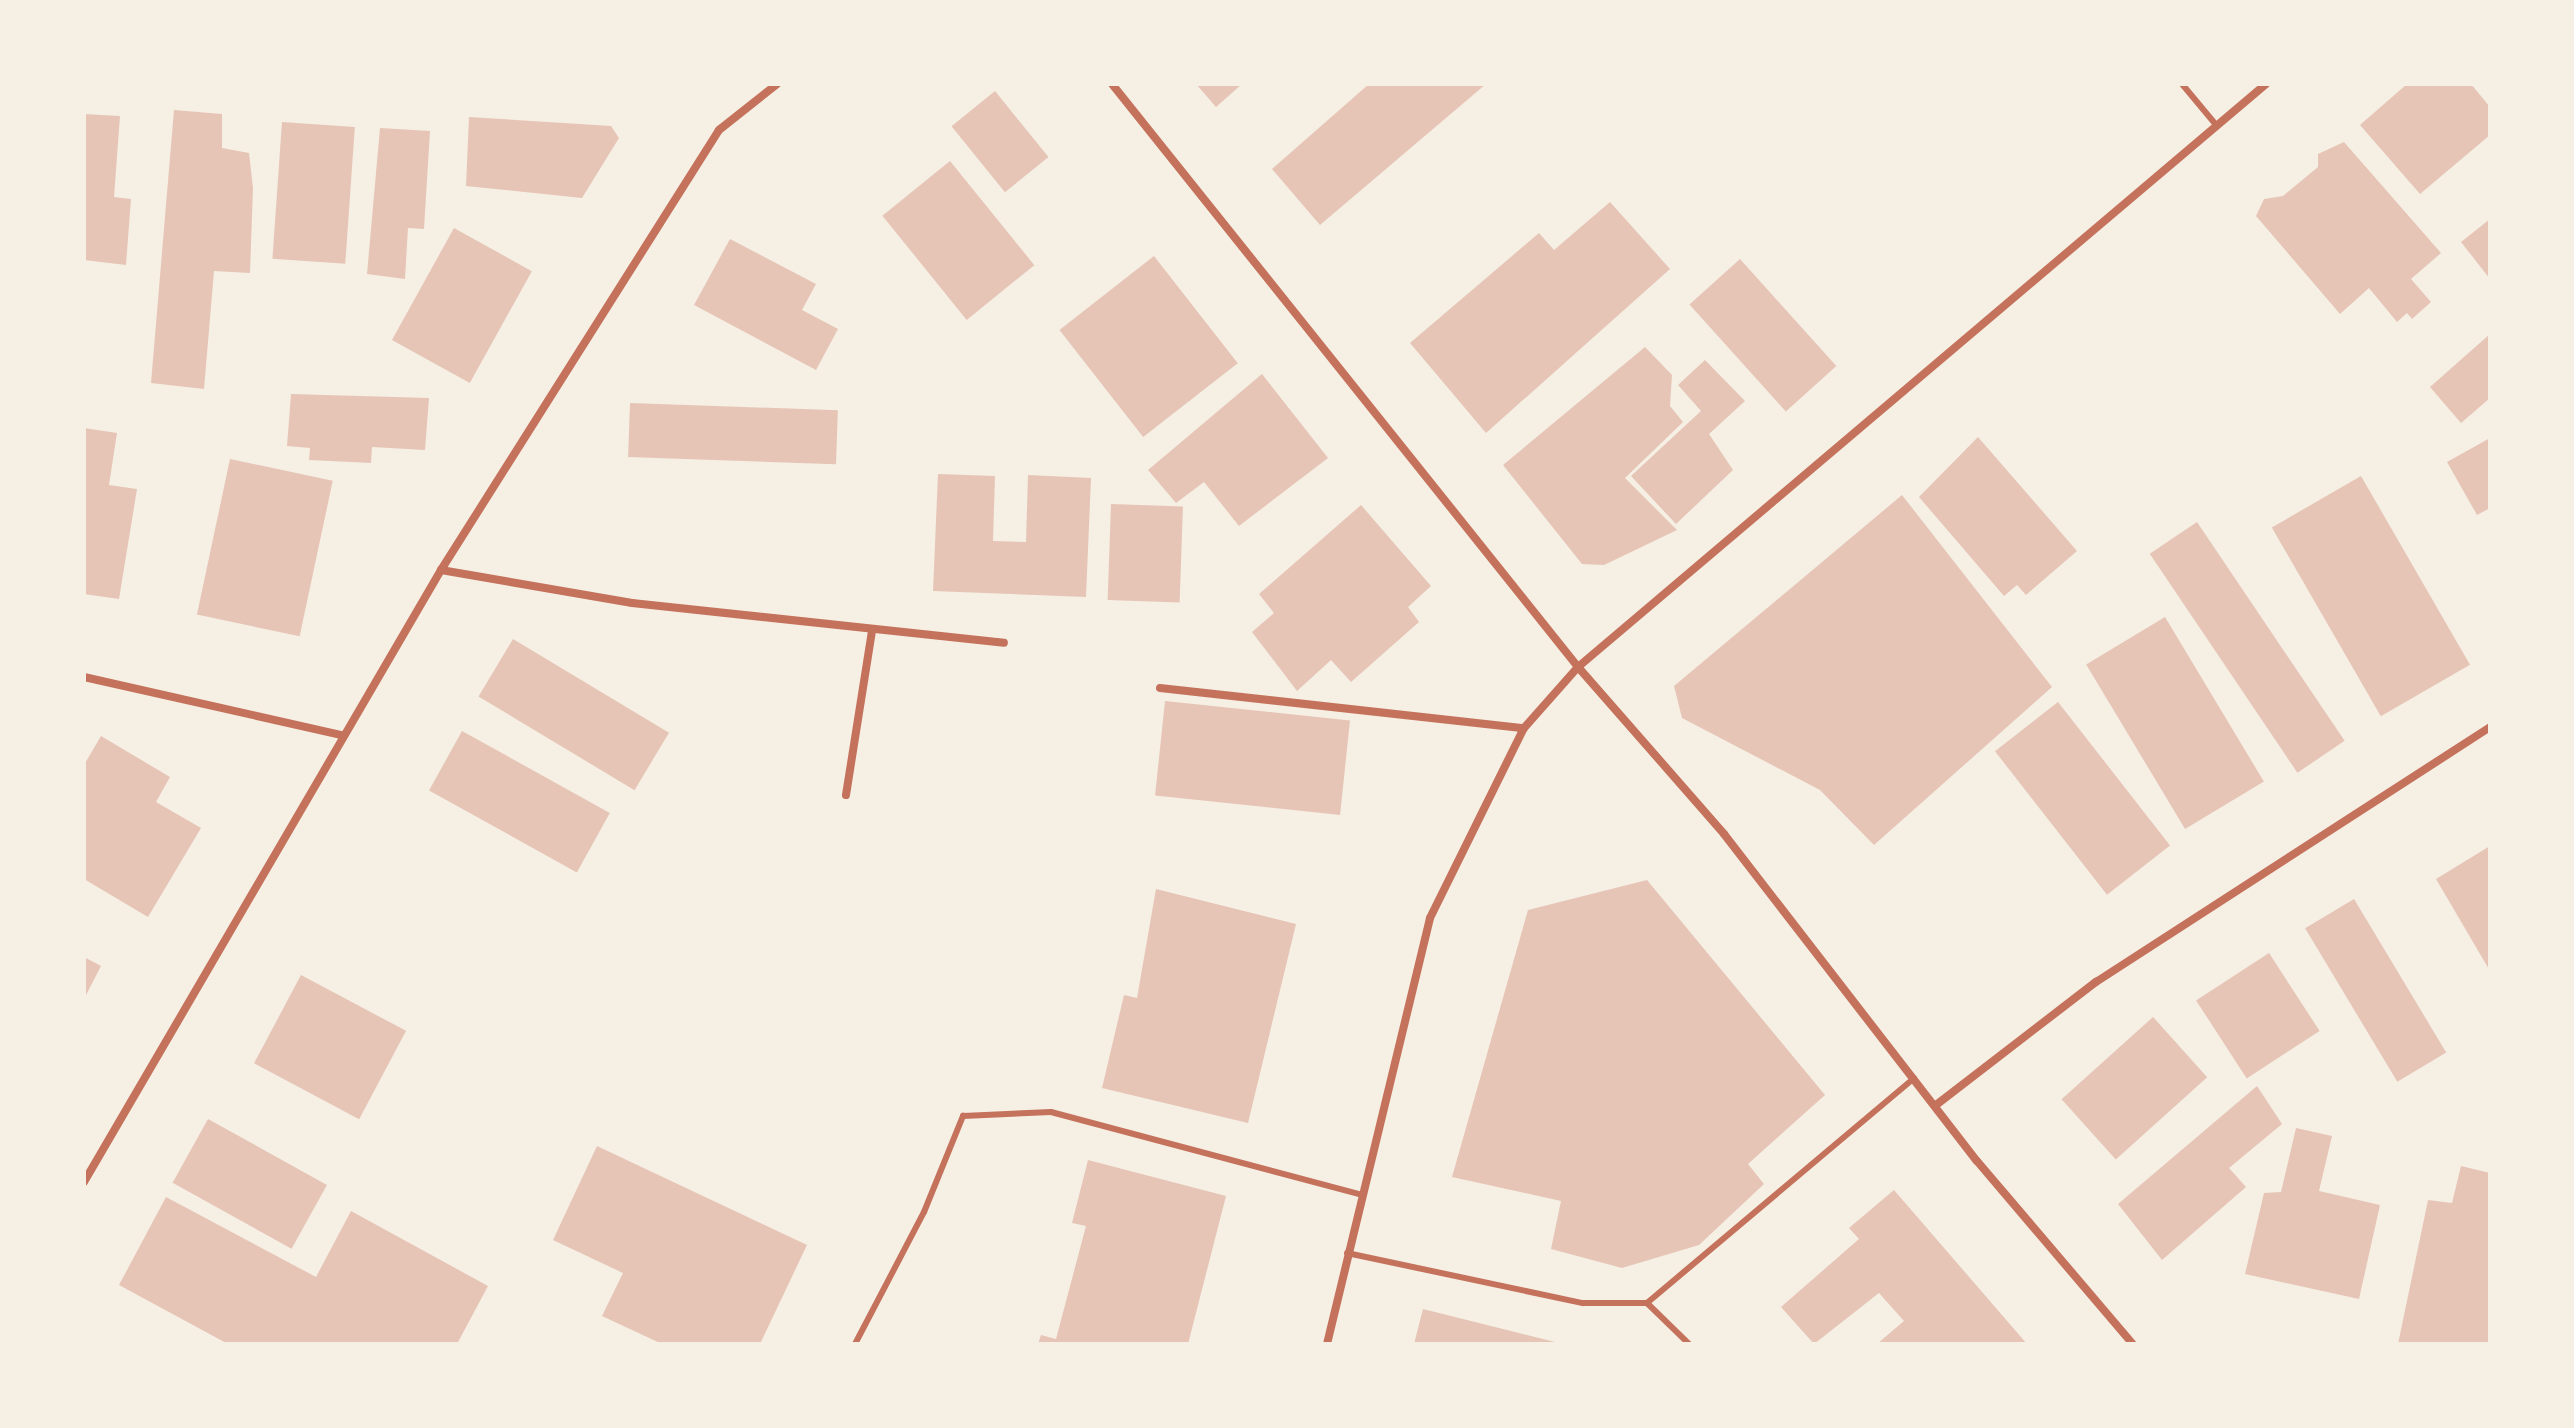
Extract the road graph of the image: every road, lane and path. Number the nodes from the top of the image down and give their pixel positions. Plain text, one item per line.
1 (777, 84) edge
2 (1112, 84) edge
3 (2182, 84) edge
4 (2266, 84) edge
5 (2217, 126) junction
6 (441, 570) junction
7 (872, 630) junction
8 (1004, 643) dead end
9 (1578, 667) junction
10 (84, 677) edge
11 (1160, 688) dead end
12 (2490, 727) edge
13 (1524, 728) junction
14 (341, 735) junction
15 (846, 795) dead end
16 (1914, 1078) junction
17 (1936, 1105) junction
18 (84, 1182) edge
19 (1360, 1194) junction
20 (1347, 1253) junction
21 (1647, 1303) junction
22 (855, 1344) edge
23 (1327, 1344) edge
24 (1689, 1344) edge
25 (2133, 1344) edge

1 - 6 street
2 - 9 street
3 - 5 lane
4 - 5 street
5 - 9 street
6 - 7 street
6 - 14 street
7 - 8 street
7 - 15 street
9 - 13 street
9 - 16 street
10 - 14 street
11 - 13 street
12 - 17 street
13 - 19 street
14 - 18 street
16 - 17 street
16 - 21 lane
17 - 25 street
19 - 20 street
19 - 22 lane
20 - 21 lane
20 - 23 street
21 - 24 lane

